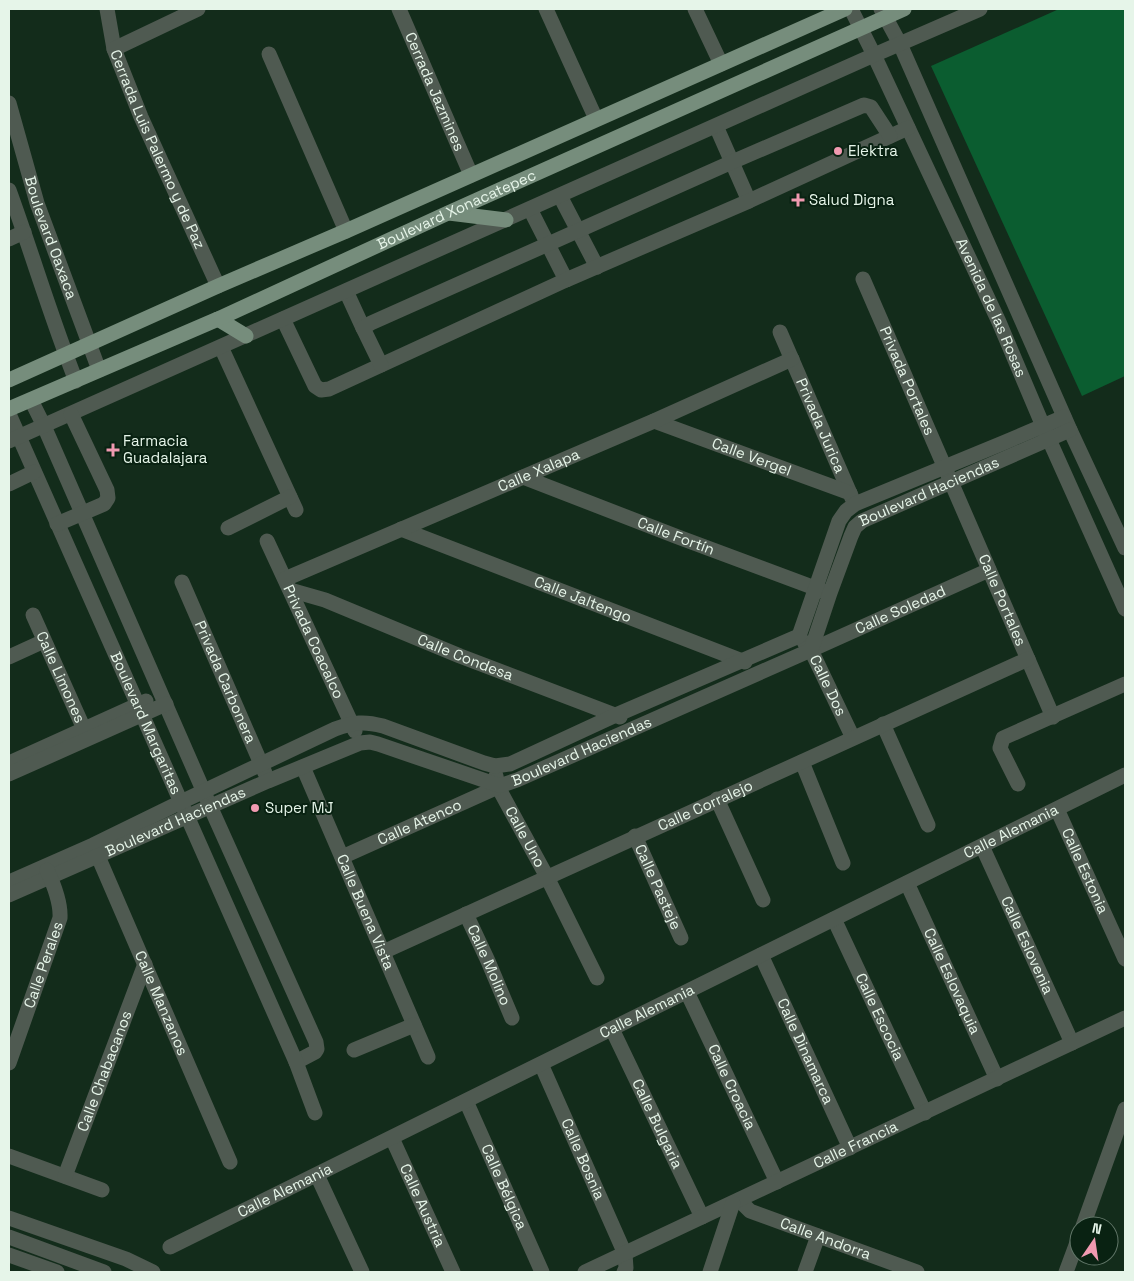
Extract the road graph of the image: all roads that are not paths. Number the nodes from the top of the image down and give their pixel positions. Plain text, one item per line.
1 (107, 9) edge
2 (198, 9) edge
3 (399, 9) edge
4 (546, 9) edge
5 (695, 9) edge
6 (845, 9) edge
7 (851, 9) edge
8 (904, 9) edge
9 (980, 9) edge
10 (883, 13) edge
11 (860, 28) junction
12 (900, 44) junction
13 (114, 49) junction
14 (269, 54) dead end
15 (874, 55) junction
16 (721, 64) junction
17 (9, 103) edge
18 (596, 119) junction
19 (716, 126) junction
20 (908, 128) junction
21 (890, 136) junction
22 (732, 162) junction
23 (471, 176) junction
24 (9, 190) edge
25 (560, 196) junction
26 (749, 202) junction
27 (530, 209) junction
28 (448, 213) junction
29 (506, 220) junction
30 (346, 231) junction
31 (24, 232) junction
32 (578, 232) junction
33 (9, 239) edge
34 (548, 245) junction
35 (597, 267) junction
36 (863, 279) dead end
37 (566, 280) junction
38 (218, 286) junction
39 (346, 291) junction
40 (218, 319) junction
41 (283, 319) junction
42 (363, 328) junction
43 (780, 332) dead end
44 (246, 336) junction
45 (89, 344) junction
46 (221, 347) junction
47 (66, 355) junction
48 (792, 359) junction
49 (381, 365) junction
50 (99, 370) junction
51 (9, 380) edge
52 (76, 381) junction
53 (31, 400) junction
54 (9, 410) edge
55 (9, 414) edge
56 (70, 414) junction
57 (654, 421) junction
58 (1067, 424) junction
59 (44, 426) junction
60 (1046, 433) junction
61 (14, 439) edge
62 (944, 467) junction
63 (34, 472) junction
64 (523, 477) junction
65 (951, 483) junction
66 (9, 484) edge
67 (852, 499) junction
68 (82, 514) junction
69 (862, 521) junction
70 (57, 524) junction
71 (228, 528) dead end
72 (401, 529) junction
73 (267, 541) dead end
74 (1125, 548) edge
75 (989, 570) junction
76 (182, 582) dead end
77 (287, 585) junction
78 (823, 590) junction
79 (1125, 609) edge
80 (33, 615) dead end
81 (799, 636) junction
82 (44, 641) junction
83 (811, 650) junction
84 (9, 657) edge
85 (1028, 659) junction
86 (741, 660) junction
87 (765, 669) junction
88 (1125, 684) edge
89 (164, 699) junction
90 (140, 710) junction
91 (616, 715) junction
92 (1053, 716) junction
93 (351, 723) junction
94 (883, 724) junction
95 (639, 726) junction
96 (87, 734) junction
97 (853, 738) junction
98 (360, 743) junction
99 (802, 762) junction
100 (9, 763) edge
101 (261, 764) junction
102 (495, 766) junction
103 (304, 767) junction
104 (9, 774) edge
105 (1125, 775) edge
106 (268, 781) junction
107 (1018, 784) dead end
108 (498, 786) junction
109 (204, 792) junction
110 (717, 799) junction
111 (181, 802) junction
112 (210, 806) junction
113 (1056, 809) junction
114 (187, 817) junction
115 (928, 825) dead end
116 (636, 836) junction
117 (982, 846) junction
118 (96, 851) junction
119 (342, 857) junction
120 (843, 862) dead end
121 (48, 872) junction
122 (547, 877) junction
123 (9, 882) edge
124 (907, 883) junction
125 (9, 896) edge
126 (763, 900) dead end
127 (466, 914) junction
128 (834, 919) junction
129 (681, 938) dead end
130 (383, 952) junction
131 (761, 955) junction
132 (1125, 959) edge
133 (145, 964) junction
134 (597, 978) dead end
135 (687, 992) junction
136 (512, 1018) dead end
137 (1125, 1018) edge
138 (414, 1025) junction
139 (612, 1029) junction
140 (1072, 1043) junction
141 (354, 1050) dead end
142 (428, 1057) dead end
143 (296, 1062) junction
144 (9, 1063) edge
145 (541, 1064) junction
146 (997, 1078) junction
147 (466, 1101) junction
148 (1125, 1109) edge
149 (925, 1112) junction
150 (316, 1114) dead end
151 (392, 1138) junction
152 (850, 1148) junction
153 (9, 1156) edge
154 (230, 1162) dead end
155 (316, 1175) junction
156 (65, 1176) junction
157 (777, 1182) junction
158 (102, 1190) dead end
159 (736, 1201) junction
160 (1087, 1216) edge
161 (702, 1217) junction
162 (9, 1218) edge
163 (818, 1236) junction
164 (9, 1237) edge
165 (170, 1247) dead end
166 (625, 1254) junction
167 (9, 1255) edge
168 (891, 1268) edge
169 (57, 1272) edge
170 (104, 1272) edge
171 (152, 1272) edge
172 (362, 1272) edge
173 (453, 1272) edge
174 (542, 1272) edge
175 (585, 1272) edge
176 (624, 1272) edge
177 (710, 1272) edge
178 (805, 1272) edge
179 (917, 1272) edge

1 - 13 street, Cerrada Luis Palermo y de Paz
2 - 13 street
3 - 23 street, Cerrada Jazmines
4 - 18 street
5 - 16 street
6 - 16 main road, Boulevard Xonacatepec
7 - 11 street, Avenida de las Rosas
8 - 10 main road, Boulevard Xonacatepec
9 - 12 street
10 - 11 main road, Boulevard Xonacatepec
10 - 12 street, Avenida de las Rosas
11 - 15 street, Avenida de las Rosas
11 - 28 main road, Boulevard Xonacatepec
12 - 15 street
12 - 58 street, Avenida de las Rosas
13 - 38 street, Cerrada Luis Palermo y de Paz
14 - 30 street
15 - 19 street
15 - 20 street, Avenida de las Rosas
16 - 18 main road, Boulevard Xonacatepec
17 - 45 street, Boulevard Oaxaca
18 - 23 main road, Boulevard Xonacatepec
19 - 22 street
19 - 25 street
20 - 21 street
20 - 60 street, Avenida de las Rosas
21 - 22 street
21 - 26 street
22 - 26 street
22 - 32 street
23 - 30 main road, Boulevard Xonacatepec
24 - 31 street, Boulevard Oaxaca
25 - 27 street
25 - 32 street
26 - 35 street
27 - 29 street
27 - 34 street
28 - 29 main road
28 - 40 main road, Boulevard Xonacatepec
29 - 39 street
30 - 38 main road, Boulevard Xonacatepec
31 - 33 street
31 - 47 street, Boulevard Oaxaca
32 - 34 street
32 - 35 street
34 - 37 street
34 - 42 street
35 - 37 street
36 - 62 street, Privada Portales
37 - 49 street
38 - 45 main road, Boulevard Xonacatepec
39 - 41 street
39 - 42 street
40 - 44 main road
40 - 50 main road, Boulevard Xonacatepec
41 - 44 street
41 - 49 street
42 - 49 street
43 - 48 street, Privada Jurica
44 - 46 street
45 - 47 main road, Boulevard Xonacatepec
45 - 50 street, Boulevard Oaxaca
46 - 56 street
46 - 71 street
47 - 51 main road, Boulevard Xonacatepec
47 - 52 street, Boulevard Oaxaca
48 - 57 street, Calle Xalapa
48 - 67 street, Privada Jurica
50 - 52 main road, Boulevard Xonacatepec
52 - 53 main road, Boulevard Xonacatepec
53 - 54 main road, Boulevard Xonacatepec
53 - 59 street, Boulevard Margaritas
55 - 61 street, Boulevard Margaritas
56 - 59 street
56 - 68 street
57 - 64 street, Calle Xalapa
57 - 67 street, Calle Vergel
58 - 60 street, Boulevard Haciendas
58 - 74 street, Avenida de las Rosas
59 - 61 street
59 - 68 street, Boulevard Margaritas
60 - 62 street, Boulevard Haciendas
60 - 65 street, Boulevard Haciendas
60 - 79 street, Avenida de las Rosas
61 - 63 street, Boulevard Margaritas
62 - 65 street, Privada Portales
62 - 67 street, Boulevard Haciendas
63 - 66 street
63 - 70 street, Boulevard Margaritas
64 - 72 street, Calle Xalapa
64 - 78 street, Calle Fortín
65 - 69 street, Boulevard Haciendas
65 - 75 street, Calle Portales
67 - 69 street, Privada Jurica
67 - 78 street, Boulevard Haciendas
68 - 70 street
68 - 89 street, Boulevard Margaritas
69 - 78 street, Boulevard Haciendas
70 - 90 street, Boulevard Margaritas
72 - 77 street, Calle Xalapa
72 - 86 street, Calle Jaltengo
73 - 77 street, Privada Coacalco
75 - 83 street, Calle Soledad
75 - 85 street, Calle Portales
76 - 101 street, Privada Carbonera
77 - 91 street, Calle Condesa
77 - 93 street, Privada Coacalco
78 - 81 street, Boulevard Haciendas
78 - 83 street, Boulevard Haciendas
80 - 82 street, Calle Limones
81 - 83 street, Calle Dos
81 - 86 street, Boulevard Haciendas
82 - 84 street
82 - 96 street, Calle Limones
83 - 87 street, Boulevard Haciendas
83 - 97 street, Calle Dos
85 - 92 street, Calle Portales
85 - 94 street, Calle Corralejo
86 - 87 street, Calle Jaltengo
86 - 91 street, Boulevard Haciendas
87 - 95 street, Boulevard Haciendas
88 - 92 street
89 - 90 street
89 - 109 street, Boulevard Margaritas
90 - 96 street
90 - 111 street, Boulevard Margaritas
91 - 95 street, Calle Condesa
91 - 102 street, Boulevard Haciendas
92 - 107 street
93 - 98 street, Privada Coacalco
93 - 101 street, Boulevard Haciendas
93 - 102 street, Boulevard Haciendas
94 - 97 street, Calle Corralejo
94 - 115 street
95 - 108 street, Boulevard Haciendas
96 - 100 street
96 - 104 street
97 - 99 street, Calle Corralejo
98 - 103 street, Boulevard Haciendas
98 - 108 street, Boulevard Haciendas
99 - 110 street, Calle Corralejo
99 - 120 street
101 - 106 street, Privada Carbonera
101 - 109 street, Boulevard Haciendas
102 - 108 street, Calle Uno
103 - 106 street, Boulevard Haciendas
103 - 119 street, Calle Buena Vista
105 - 113 street, Calle Alemania
106 - 112 street, Boulevard Haciendas
108 - 119 street, Calle Atenco
108 - 122 street, Calle Uno
109 - 111 street, Boulevard Haciendas
109 - 112 street, Boulevard Margaritas
110 - 116 street, Calle Corralejo
110 - 126 street
111 - 114 street, Boulevard Margaritas
111 - 118 street, Boulevard Haciendas
112 - 114 street, Boulevard Haciendas
112 - 143 street, Boulevard Margaritas
113 - 117 street, Calle Alemania
113 - 132 street, Calle Estonia
114 - 118 street, Boulevard Haciendas
114 - 143 street, Boulevard Margaritas
116 - 122 street, Calle Corralejo
116 - 129 street, Calle Pasteje
117 - 124 street, Calle Alemania
117 - 140 street, Calle Eslovenia
118 - 121 street, Boulevard Haciendas
118 - 133 street, Calle Manzanos
119 - 130 street, Calle Buena Vista
121 - 123 street, Boulevard Haciendas
121 - 125 street, Boulevard Haciendas
121 - 144 street, Calle Perales
122 - 127 street, Calle Corralejo
122 - 134 street, Calle Uno
124 - 128 street, Calle Alemania
124 - 146 street, Calle Eslovaquia
127 - 130 street, Calle Corralejo
127 - 136 street, Calle Molino
128 - 131 street, Calle Alemania
128 - 149 street, Calle Escocia
130 - 138 street, Calle Buena Vista
131 - 135 street, Calle Alemania
131 - 152 street, Calle Dinamarca
133 - 154 street, Calle Manzanos
133 - 156 street, Calle Chabacanos
135 - 139 street, Calle Alemania
135 - 157 street, Calle Croacia
137 - 140 street, Calle Francia
138 - 141 street
138 - 142 street, Calle Buena Vista
139 - 145 street, Calle Alemania
139 - 161 street, Calle Bulgaria
140 - 146 street, Calle Francia
143 - 150 street, Boulevard Margaritas
145 - 147 street, Calle Alemania
145 - 166 street, Calle Bosnia
146 - 149 street, Calle Francia
147 - 151 street, Calle Alemania
147 - 174 street, Calle Bélgica
148 - 160 street
149 - 152 street, Calle Francia
151 - 155 street, Calle Alemania
151 - 173 street, Calle Austria
152 - 157 street, Calle Francia
153 - 156 street
155 - 165 street, Calle Alemania
155 - 172 street
156 - 158 street
157 - 159 street, Calle Francia
159 - 161 street, Calle Francia
159 - 163 street, Calle Andorra
159 - 177 street
161 - 166 street, Calle Francia
162 - 171 street
163 - 168 street, Calle Andorra
163 - 178 street
164 - 170 street
166 - 175 street, Calle Francia
166 - 176 street
167 - 169 street
168 - 179 street, Calle Andorra

